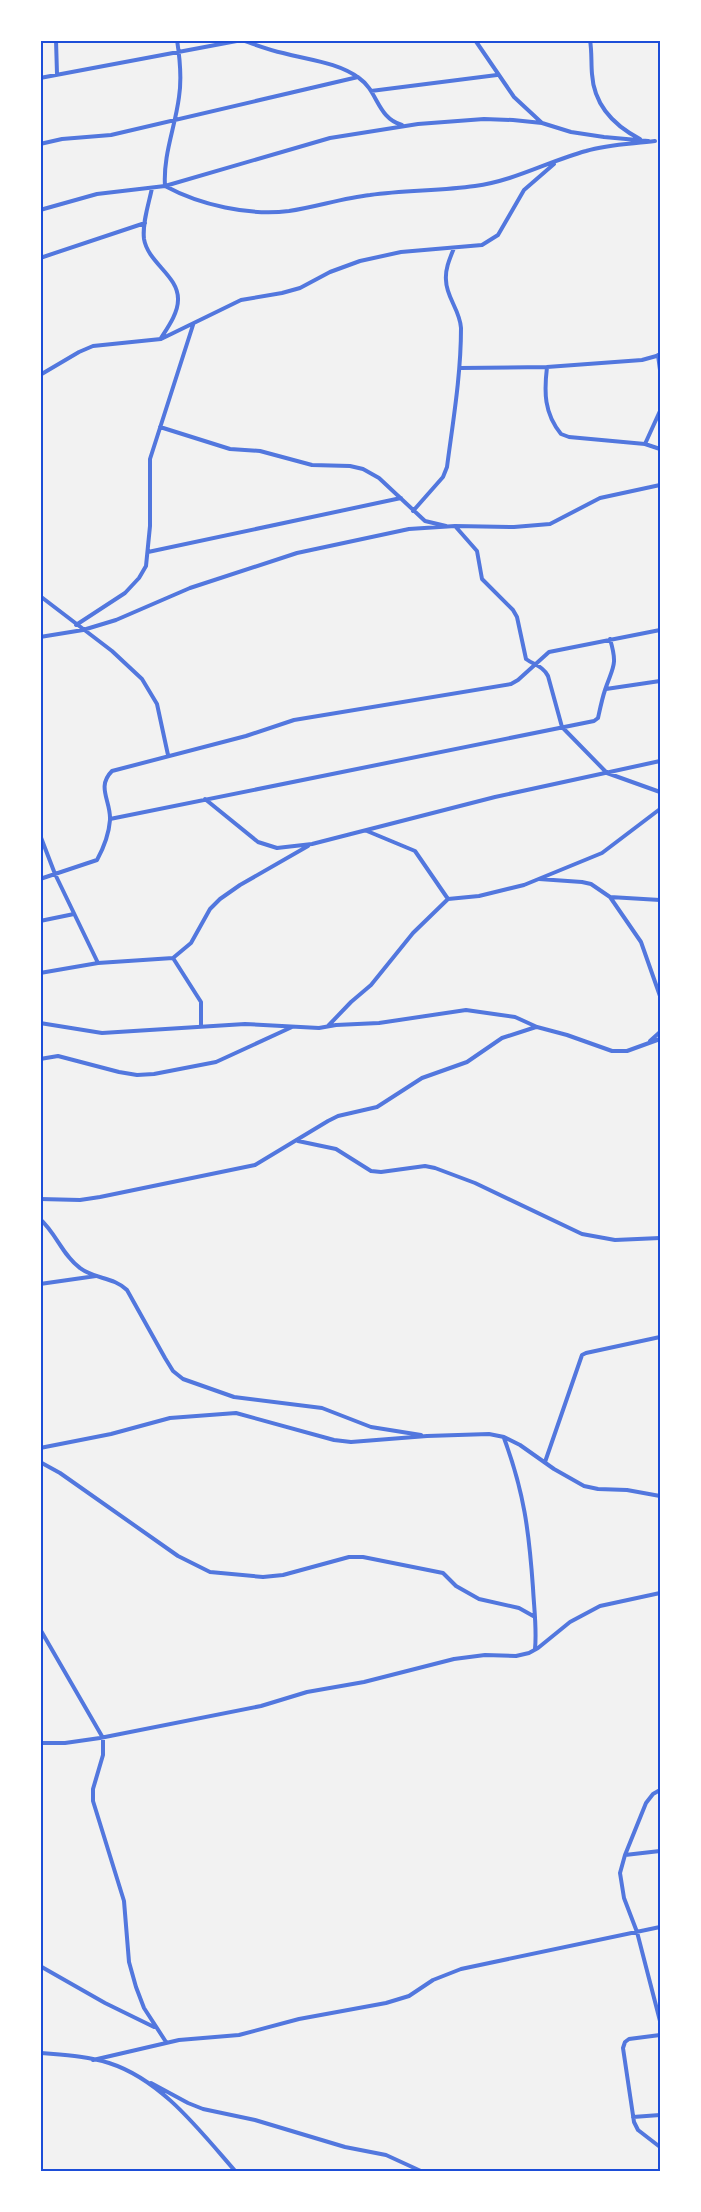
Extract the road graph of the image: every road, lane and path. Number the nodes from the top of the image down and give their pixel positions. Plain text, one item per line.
1 (56, 40) edge
2 (177, 40) edge
3 (242, 40) edge
4 (475, 40) edge
5 (590, 40) edge
6 (179, 52) junction
7 (57, 74) junction
8 (497, 75) junction
9 (358, 77) junction
10 (40, 78) edge
11 (371, 91) junction
12 (175, 120) junction
13 (542, 123) junction
14 (406, 126) junction
15 (640, 140) junction
16 (658, 141) edge
17 (40, 144) edge
18 (557, 161) junction
19 (165, 186) junction
20 (152, 188) junction
21 (40, 210) edge
22 (145, 223) junction
23 (454, 248) junction
24 (40, 258) edge
25 (193, 324) junction
26 (161, 339) junction
27 (659, 355) edge
28 (460, 368) junction
29 (547, 368) junction
30 (660, 370) edge
31 (40, 375) edge
32 (660, 411) edge
33 (160, 427) junction
34 (645, 444) junction
35 (660, 448) edge
36 (660, 485) edge
37 (401, 498) junction
38 (413, 512) junction
39 (455, 527) junction
40 (148, 552) junction
41 (40, 596) edge
42 (76, 625) junction
43 (82, 630) junction
44 (660, 630) edge
45 (40, 637) edge
46 (610, 639) junction
47 (535, 663) junction
48 (660, 681) edge
49 (606, 689) junction
50 (562, 727) junction
51 (168, 755) junction
52 (660, 761) edge
53 (607, 773) junction
54 (660, 792) edge
55 (205, 799) junction
56 (660, 809) edge
57 (110, 819) junction
58 (365, 831) junction
59 (40, 835) edge
60 (312, 844) junction
61 (55, 874) junction
62 (40, 879) edge
63 (538, 879) junction
64 (610, 897) junction
65 (448, 899) junction
66 (660, 900) edge
67 (74, 914) junction
68 (40, 921) edge
69 (173, 958) junction
70 (98, 963) junction
71 (40, 973) edge
72 (660, 996) edge
73 (40, 1023) edge
74 (201, 1026) junction
75 (293, 1026) junction
76 (328, 1026) junction
77 (537, 1027) junction
78 (660, 1032) edge
79 (660, 1039) edge
80 (648, 1044) junction
81 (40, 1059) edge
82 (297, 1141) junction
83 (40, 1199) edge
84 (40, 1220) edge
85 (660, 1238) edge
86 (96, 1276) junction
87 (40, 1284) edge
88 (660, 1337) edge
89 (427, 1436) junction
90 (504, 1437) junction
91 (40, 1448) edge
92 (40, 1462) edge
93 (545, 1462) junction
94 (660, 1496) edge
95 (660, 1593) edge
96 (535, 1617) junction
97 (40, 1629) edge
98 (535, 1649) junction
99 (103, 1738) junction
100 (40, 1743) edge
101 (660, 1790) edge
102 (660, 1851) edge
103 (625, 1855) junction
104 (660, 1927) edge
105 (637, 1932) junction
106 (40, 1965) edge
107 (660, 2021) edge
108 (154, 2027) junction
109 (660, 2035) edge
110 (166, 2043) junction
111 (40, 2053) edge
112 (93, 2060) junction
113 (151, 2084) junction
114 (660, 2115) edge
115 (633, 2117) junction
116 (660, 2147) edge
117 (234, 2171) edge
118 (423, 2172) edge

1 - 7 street
2 - 6 street
3 - 6 street
3 - 9 street
4 - 8 street
5 - 15 street
6 - 7 street
6 - 12 street
7 - 10 street
8 - 11 street
8 - 13 street
9 - 11 street
9 - 12 street
11 - 14 street
12 - 17 street
12 - 19 street
13 - 14 street
13 - 15 street
14 - 19 street
15 - 16 street
16 - 18 street
18 - 19 street
18 - 23 street
19 - 20 street
20 - 21 street
20 - 22 street
22 - 24 street
22 - 26 street
23 - 25 street
23 - 28 street
25 - 26 street
25 - 33 street
26 - 31 street
27 - 29 street
27 - 30 street
28 - 29 street
28 - 38 street
29 - 34 street
32 - 34 street
33 - 37 street
33 - 40 street
34 - 35 street
36 - 39 street
37 - 38 street
37 - 40 street
38 - 39 street
39 - 43 street
39 - 47 street
40 - 42 street
41 - 42 street
42 - 43 street
43 - 45 street
43 - 51 street
44 - 46 street
46 - 47 street
46 - 49 street
47 - 50 street
47 - 51 street
48 - 49 street
49 - 50 street
50 - 53 street
50 - 55 street
51 - 57 street
52 - 53 street
53 - 54 street
53 - 58 street
55 - 57 street
55 - 60 street
56 - 63 street
57 - 61 street
58 - 60 street
58 - 65 street
59 - 61 street
60 - 69 street
61 - 62 street
61 - 67 street
63 - 64 street
63 - 65 street
64 - 66 street
64 - 72 street
65 - 76 street
67 - 68 street
67 - 70 street
69 - 70 street
69 - 74 street
70 - 71 street
73 - 74 street
74 - 75 street
75 - 76 street
75 - 81 street
76 - 77 street
77 - 80 street
77 - 82 street
78 - 80 street
79 - 80 street
82 - 83 street
82 - 85 street
84 - 86 street
86 - 87 street
86 - 89 street
88 - 93 street
89 - 90 street
89 - 91 street
90 - 93 street
90 - 96 street
92 - 96 street
93 - 94 street
95 - 98 street
96 - 98 street
97 - 99 street
98 - 99 street
99 - 100 street
99 - 108 street
101 - 103 street
102 - 103 street
103 - 105 street
104 - 105 street
105 - 107 street
105 - 110 street
106 - 108 street
108 - 110 street
109 - 115 street
110 - 112 street
111 - 112 street
112 - 113 street
113 - 117 street
113 - 118 street
114 - 115 street
115 - 116 street

